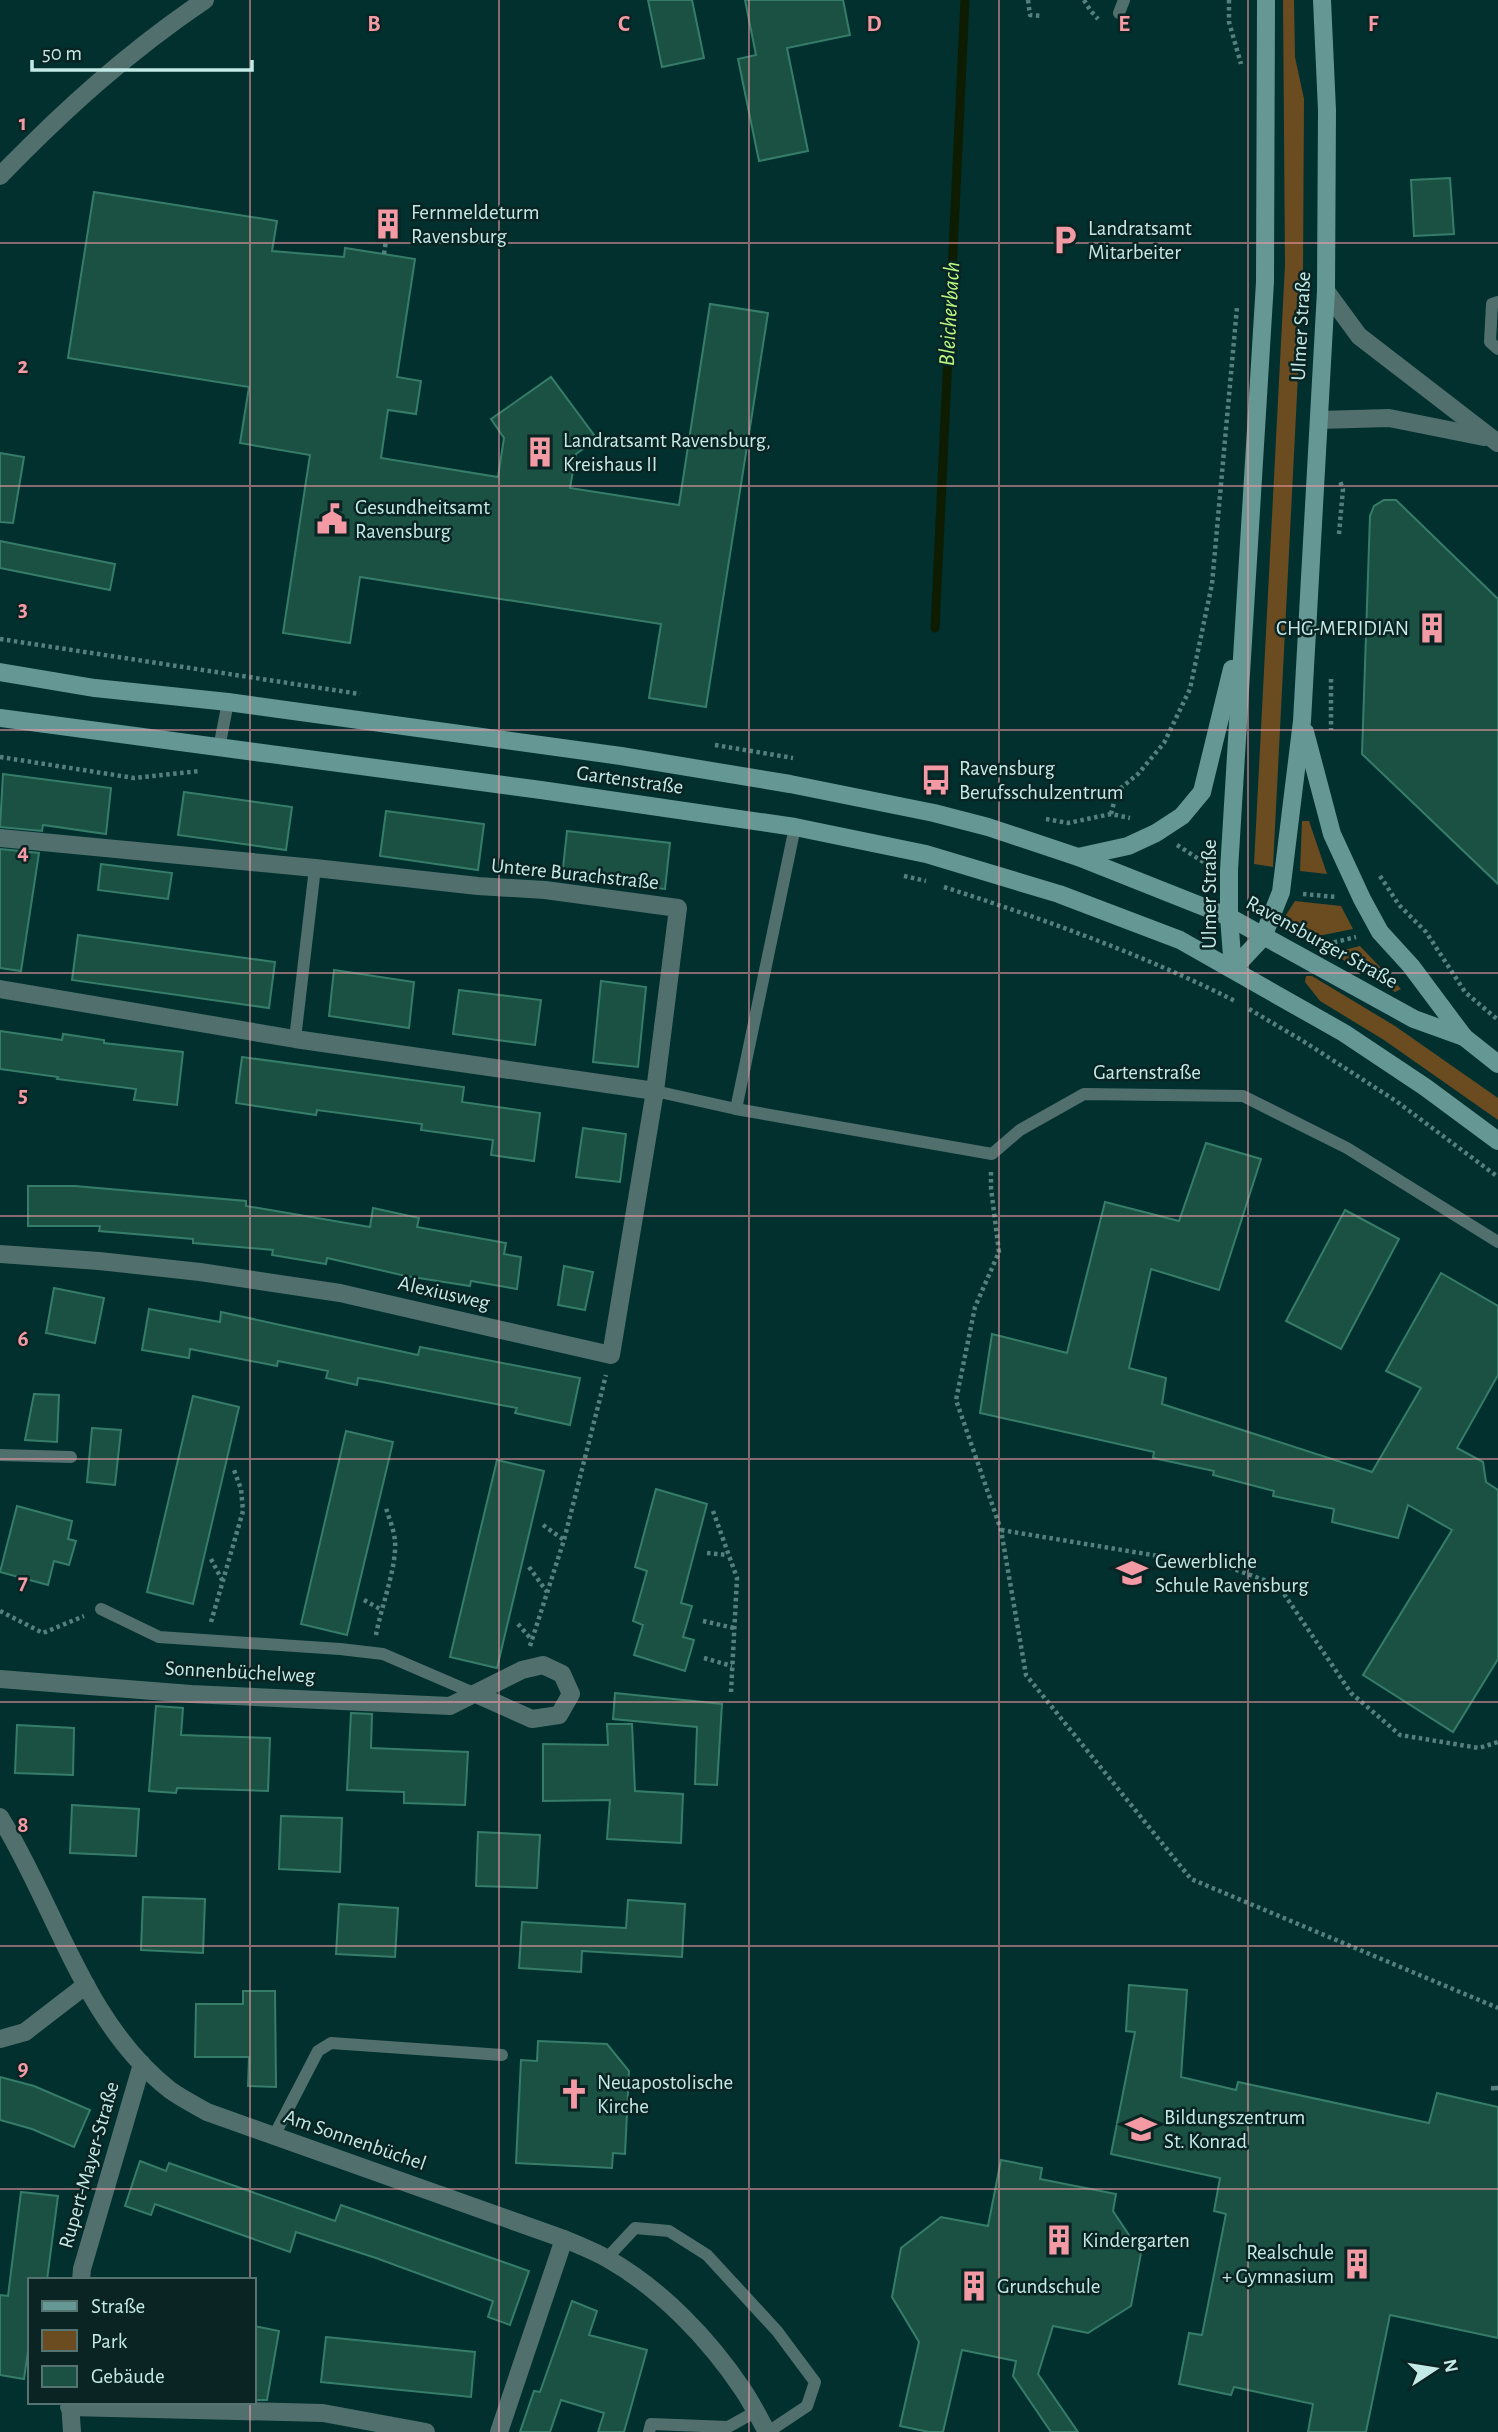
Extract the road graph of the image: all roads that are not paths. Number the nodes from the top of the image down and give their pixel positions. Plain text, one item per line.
1 (205, 0) edge
2 (1124, 0) edge
3 (1266, 0) edge
4 (1322, 0) edge
5 (1119, 13) dead end
6 (0, 176) edge
7 (1326, 291) junction
8 (1498, 302) edge
9 (1498, 349) edge
10 (1320, 420) junction
11 (1493, 440) edge
12 (1243, 625) junction
13 (0, 672) edge
14 (228, 702) junction
15 (0, 718) edge
16 (1302, 721) junction
17 (219, 748) junction
18 (795, 827) junction
19 (0, 838) edge
20 (1078, 858) junction
21 (314, 868) junction
22 (1229, 917) junction
23 (1263, 937) junction
24 (1234, 970) junction
25 (0, 989) edge
26 (1464, 1037) junction
27 (295, 1039) junction
28 (1498, 1064) edge
29 (655, 1091) junction
30 (736, 1109) junction
31 (1498, 1141) edge
32 (1498, 1242) edge
33 (0, 1254) edge
34 (0, 1455) edge
35 (71, 1457) dead end
36 (100, 1609) road end
37 (0, 1679) edge
38 (476, 1694) junction
39 (0, 1817) edge
40 (86, 1985) junction
41 (0, 2039) edge
42 (502, 2055) dead end
43 (142, 2064) junction
44 (274, 2136) junction
45 (564, 2239) junction
46 (607, 2258) junction
47 (81, 2278) edge
48 (69, 2405) edge
49 (755, 2412) junction
50 (323, 2413) junction
51 (72, 2432) edge
52 (323, 2432) edge
53 (426, 2432) edge
54 (499, 2432) edge
55 (649, 2432) edge
56 (767, 2432) edge

1 - 6 street
2 - 5 lane
3 - 12 main road, Ulmer Straße
4 - 7 main road, Ulmer Straße
7 - 10 main road, Ulmer Straße
7 - 11 street
8 - 9 lane
10 - 11 street
10 - 16 main road, Ulmer Straße
12 - 20 main road
12 - 22 main road, Ulmer Straße
13 - 14 main road, Gartenstraße
14 - 17 lane
14 - 20 main road, Gartenstraße
15 - 17 main road, Gartenstraße
16 - 23 main road, Ulmer Straße
16 - 26 main road
17 - 18 main road, Gartenstraße
18 - 24 main road, Gartenstraße
18 - 30 lane
19 - 21 street, Untere Burachstraße
20 - 22 main road, Ravensburger Straße
21 - 27 lane
21 - 29 street, Untere Burachstraße
22 - 23 main road, Ravensburger Straße
22 - 24 main road, Ulmer Straße
23 - 24 main road, Ulmer Straße
23 - 26 main road, Ravensburger Straße
24 - 31 main road
25 - 27 street
26 - 28 main road, Ravensburger Straße
27 - 29 street
29 - 30 lane
29 - 33 street, Alexiusweg
30 - 32 lane, Gartenstraße
34 - 35 lane
36 - 38 lane, Sonnenbüchelweg
37 - 38 street, Sonnenbüchelweg
38 - 38 street, Sonnenbüchelweg
39 - 40 street, Am Sonnenbüchel
40 - 41 street
40 - 43 street, Am Sonnenbüchel
42 - 44 lane
43 - 44 street, Am Sonnenbüchel
43 - 47 street, Rupert-Mayer-Straße
44 - 45 street, Am Sonnenbüchel
45 - 46 street, Am Sonnenbüchel
45 - 54 street
46 - 49 street, Am Sonnenbüchel
46 - 56 lane
48 - 50 street
48 - 51 street
49 - 55 lane
49 - 56 street, Am Sonnenbüchel
50 - 52 street
50 - 53 street

